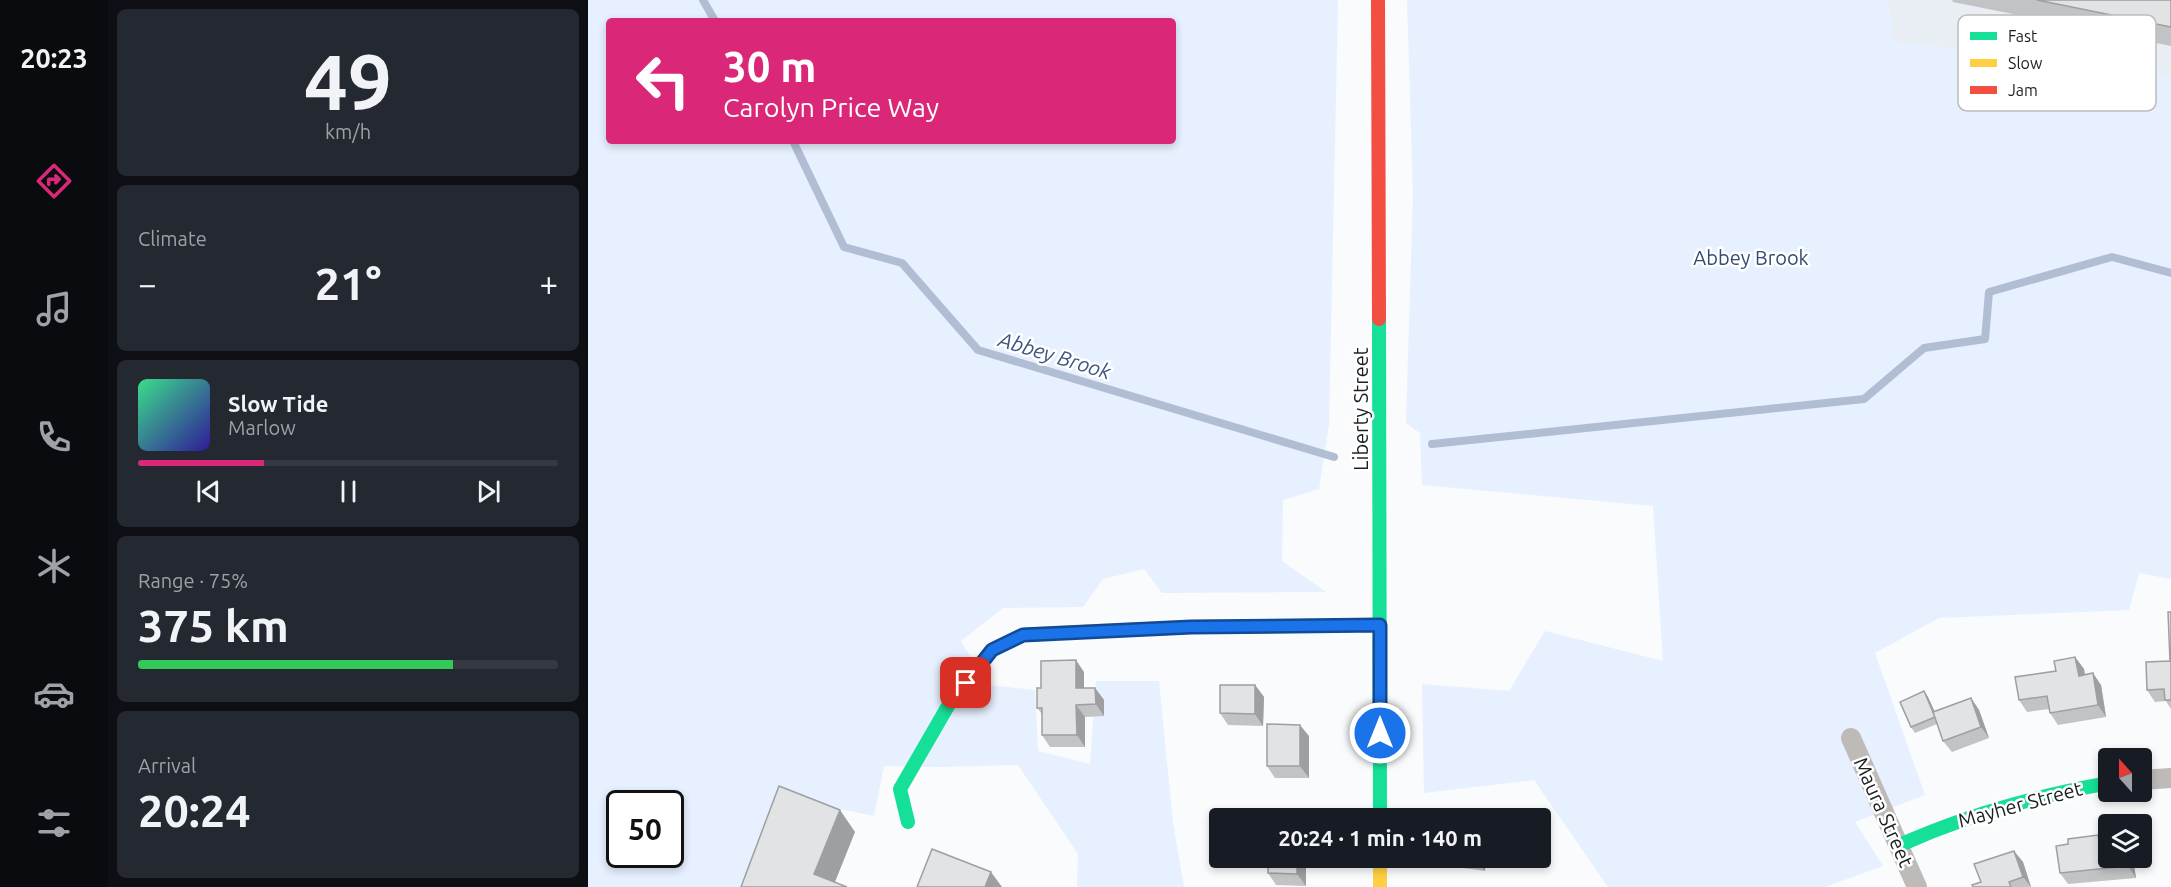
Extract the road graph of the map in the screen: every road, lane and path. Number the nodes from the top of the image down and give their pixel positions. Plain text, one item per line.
1 (1378, 0) edge
2 (1380, 625) junction
3 (1851, 738) dead end
4 (2171, 778) edge
5 (2152, 779) edge
6 (2098, 785) edge
7 (1380, 808) edge
8 (908, 822) dead end
9 (1900, 845) junction
10 (1380, 868) edge
11 (1380, 887) edge
12 (1917, 887) edge

1 - 2 main road, Liberty Street
2 - 7 main road, Liberty Street
2 - 8 main road
3 - 9 street, Maura Street
4 - 5 street
6 - 9 main road, Mayher Street
9 - 12 street, Maura Street
10 - 11 main road

